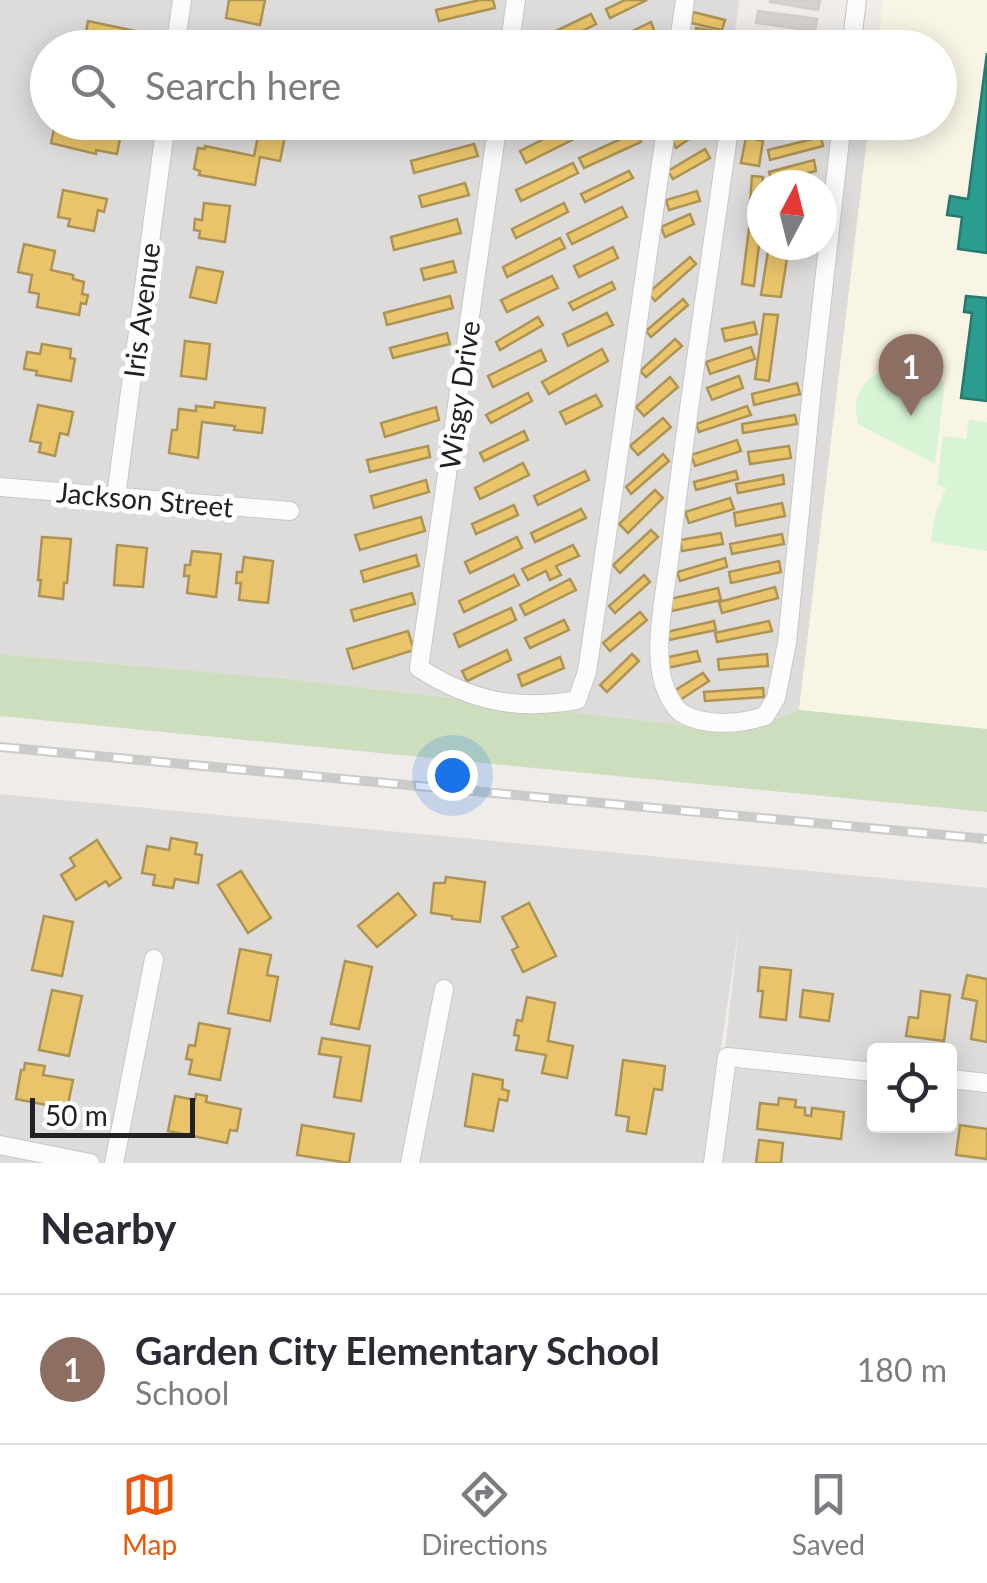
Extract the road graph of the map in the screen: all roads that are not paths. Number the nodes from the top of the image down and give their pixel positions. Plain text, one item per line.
1 (182, 0) edge
2 (516, 0) edge
3 (685, 0) edge
4 (857, 0) edge
5 (178, 30) edge
6 (512, 30) edge
7 (681, 30) edge
8 (853, 30) edge
9 (164, 140) edge
10 (495, 140) edge
11 (665, 140) edge
12 (727, 140) edge
13 (840, 140) edge
14 (0, 487) edge
15 (116, 496) junction
16 (290, 511) dead end
17 (154, 959) dead end
18 (444, 989) dead end
19 (867, 1071) edge
20 (957, 1080) edge
21 (987, 1083) edge
22 (0, 1145) edge
23 (90, 1163) edge
24 (114, 1163) edge
25 (410, 1163) edge
26 (713, 1163) edge

1 - 5 street
2 - 6 street
3 - 7 street
4 - 8 street
9 - 15 street, Iris Avenue
10 - 11 street, Wisgy Drive
12 - 13 street
14 - 15 street, Jackson Street
15 - 16 street, Jackson Street
17 - 24 street
18 - 25 street
19 - 26 street
20 - 21 street
22 - 23 street

